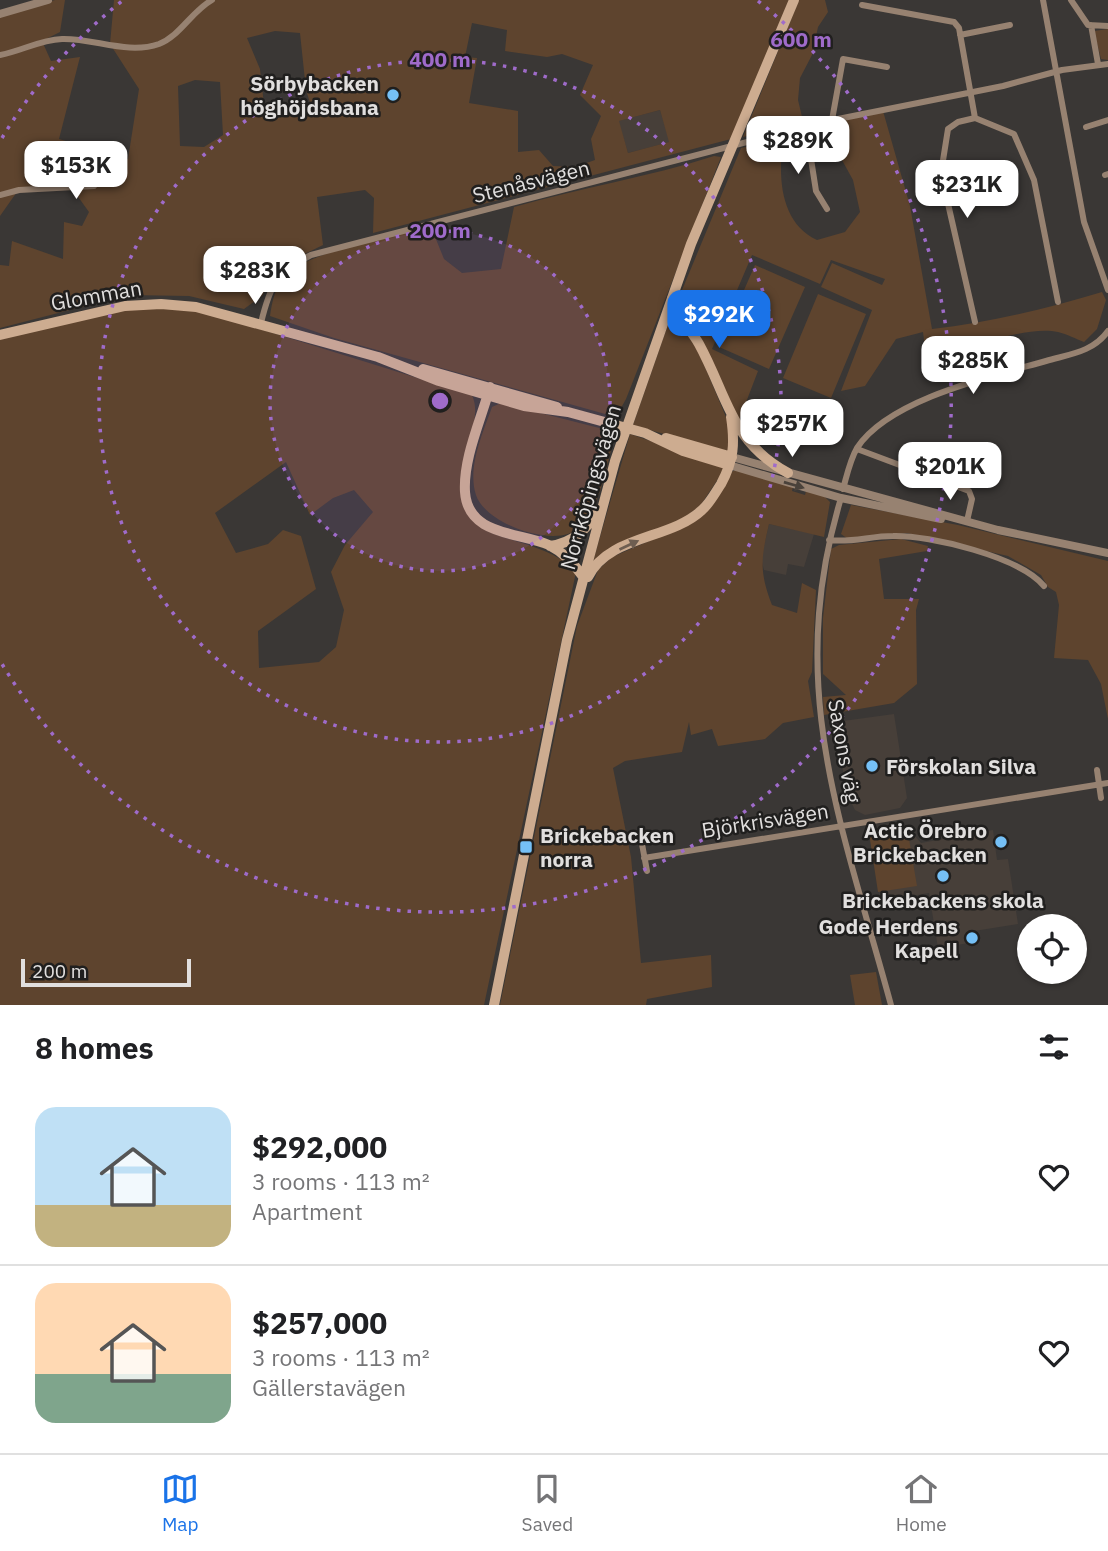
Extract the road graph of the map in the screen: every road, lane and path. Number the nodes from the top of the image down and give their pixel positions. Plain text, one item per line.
1 (48, 0) edge
2 (212, 0) edge
3 (794, 0) edge
4 (1043, 0) edge
5 (1071, 0) edge
6 (862, 5) dead end
7 (0, 14) edge
8 (1010, 25) dead end
9 (1091, 25) junction
10 (1108, 26) edge
11 (960, 35) junction
12 (0, 55) edge
13 (1098, 64) junction
14 (1108, 64) edge
15 (887, 67) dead end
16 (1056, 71) junction
17 (971, 91) junction
18 (975, 118) junction
19 (832, 120) junction
20 (1108, 120) edge
21 (806, 127) junction
22 (1086, 127) dead end
23 (117, 152) dead end
24 (0, 195) edge
25 (827, 209) dead end
26 (1108, 290) edge
27 (672, 297) junction
28 (1058, 302) dead end
29 (975, 322) dead end
30 (261, 323) junction
31 (1108, 331) edge
32 (0, 335) edge
33 (489, 391) junction
34 (731, 416) junction
35 (857, 449) junction
36 (731, 461) junction
37 (788, 473) junction
38 (842, 493) junction
39 (603, 503) junction
40 (967, 521) junction
41 (998, 530) junction
42 (829, 540) junction
43 (550, 546) junction
44 (1108, 553) edge
45 (584, 578) junction
46 (1044, 586) dead end
47 (581, 590) junction
48 (1097, 770) dead end
49 (1108, 783) edge
50 (1100, 785) junction
51 (1101, 798) dead end
52 (842, 826) junction
53 (642, 844) dead end
54 (644, 858) junction
55 (646, 871) dead end
56 (494, 1005) edge
57 (891, 1005) edge

1 - 7 street
2 - 12 street
3 - 27 main road, Norrköpingsvägen
4 - 16 street
5 - 9 street
6 - 11 street
8 - 11 street
9 - 10 street
9 - 13 street
11 - 17 street
13 - 14 street, Stenåsvägen
13 - 16 street, Stenåsvägen
15 - 19 street
16 - 17 street, Stenåsvägen
16 - 26 street
17 - 18 street
17 - 19 street, Stenåsvägen
18 - 28 street
18 - 29 street
19 - 21 street, Stenåsvägen
20 - 22 street
21 - 25 street
21 - 30 street, Stenåsvägen
23 - 24 street
27 - 34 main road
27 - 39 main road, Norrköpingsvägen
30 - 32 main road, Glomman
30 - 33 main road, Glomman
31 - 35 street
33 - 36 main road, Glomman
33 - 43 main road
34 - 36 main road
34 - 37 main road
35 - 38 street, Saxons väg
35 - 40 street
36 - 37 street
36 -> 38 street
47 -> 36 main road
37 - 38 street
38 - 40 street
38 - 41 street
38 - 42 street, Saxons väg
39 - 43 main road
39 - 45 main road, Norrköpingsvägen
40 - 41 street
41 - 44 street
42 - 46 street
42 - 52 street, Saxons väg
43 - 45 main road
45 - 47 main road, Norrköpingsvägen
47 - 56 main road, Norrköpingsvägen
48 - 50 street
49 - 50 street, Björkrisvägen
50 - 51 street
50 - 52 street, Björkrisvägen
52 - 54 street, Björkrisvägen
52 - 57 street, Saxons väg
53 - 54 street
54 - 55 street

